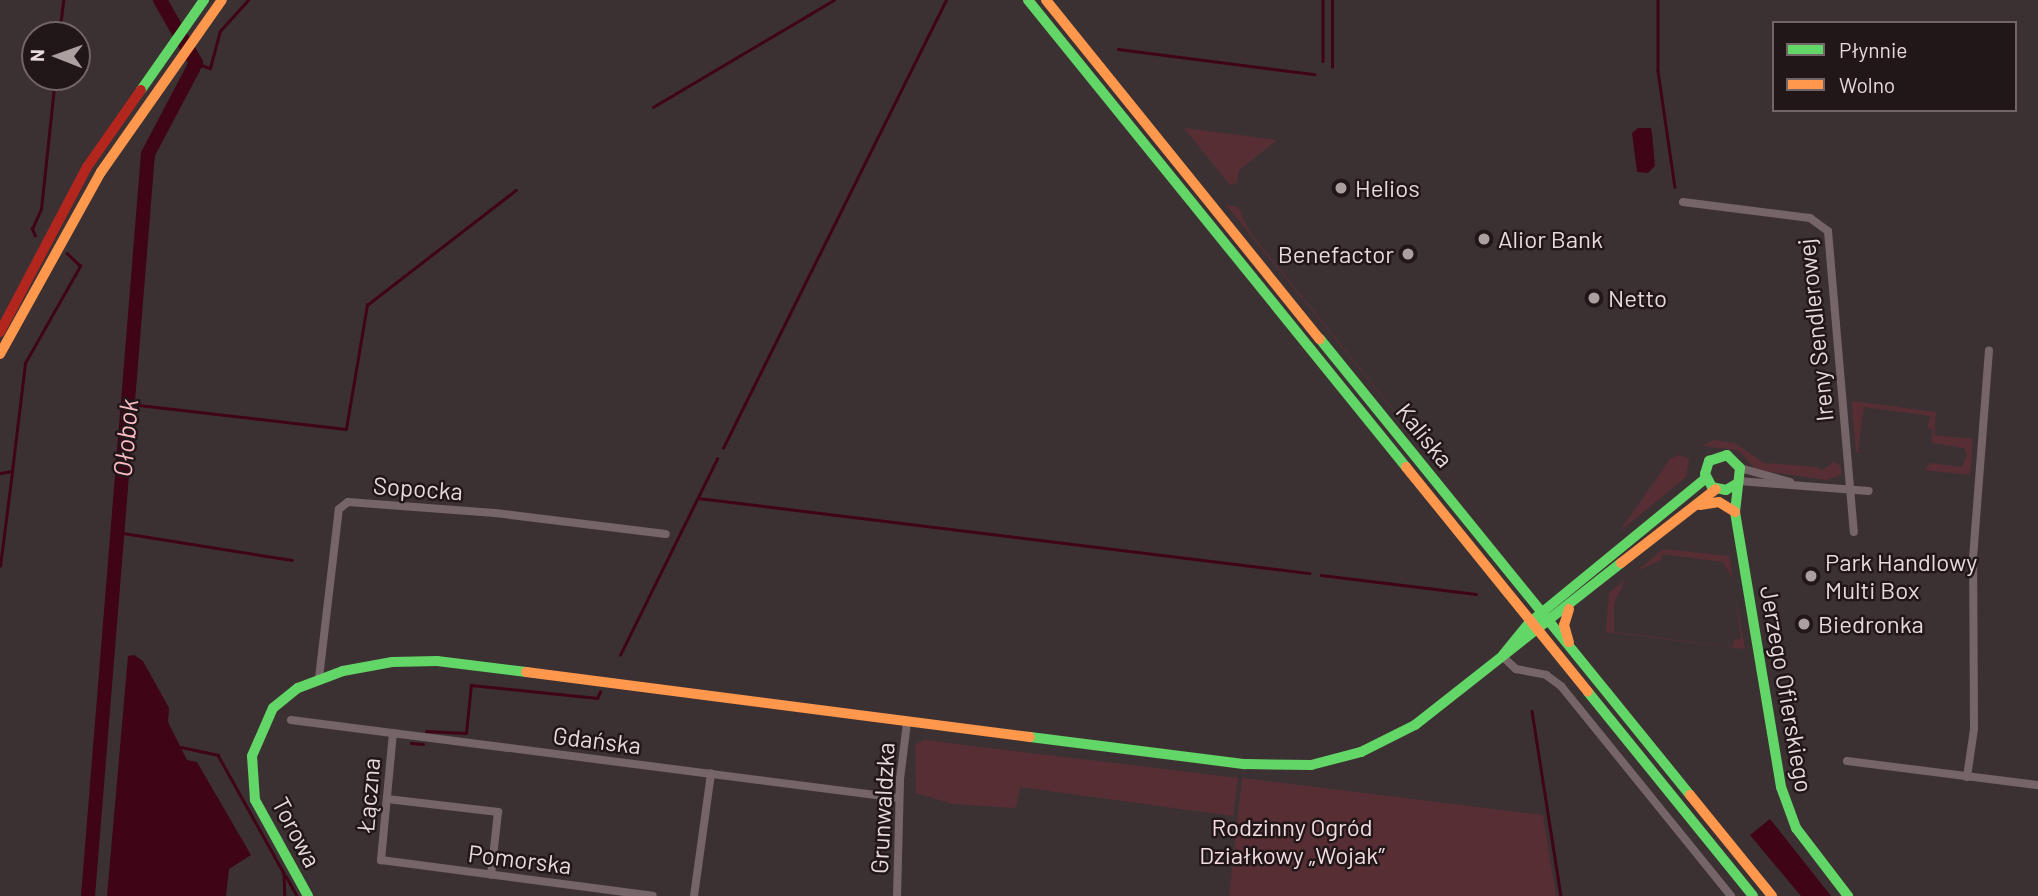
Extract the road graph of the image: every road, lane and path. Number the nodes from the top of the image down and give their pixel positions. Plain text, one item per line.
1 (204, 0) edge
2 (222, 0) edge
3 (1028, 0) edge
4 (1046, 0) edge
5 (1683, 202) dead end
6 (0, 332) edge
7 (1989, 351) dead end
8 (0, 354) edge
9 (1740, 468) junction
10 (1706, 478) junction
11 (1738, 482) junction
12 (1797, 484) junction
13 (1850, 489) junction
14 (1719, 490) junction
15 (1869, 491) dead end
16 (1693, 507) junction
17 (1735, 512) junction
18 (1854, 532) dead end
19 (666, 534) dead end
20 (1569, 609) junction
21 (1546, 618) junction
22 (1529, 623) junction
23 (1537, 633) junction
24 (1571, 649) junction
25 (1502, 656) junction
26 (318, 678) junction
27 (291, 720) dead end
28 (907, 723) junction
29 (393, 733) junction
30 (1847, 761) dead end
31 (711, 773) junction
32 (1968, 777) junction
33 (2038, 785) edge
34 (899, 797) junction
35 (387, 799) junction
36 (382, 860) joint
37 (491, 875) junction
38 (561, 884) junction
39 (308, 896) edge
40 (561, 896) edge
41 (653, 896) edge
42 (694, 896) edge
43 (897, 896) edge
44 (1731, 896) edge
45 (1754, 896) edge
46 (1772, 896) edge
47 (1848, 896) edge

1 - 6 main road
2 - 8 main road
3 - 22 main road, Kaliska
4 - 21 main road, Kaliska
5 - 13 street, Ireny Sendlerowej
7 - 32 street
9 - 10 main road
9 - 11 main road
9 - 12 street
10 - 14 main road
10 - 21 main road
11 - 12 street
11 - 14 main road
11 - 17 main road
12 - 13 street
13 - 15 street
13 - 18 street, Ireny Sendlerowej
14 - 16 main road
14 - 17 main road
16 - 17 main road
16 - 20 main road
17 - 47 main road, Jerzego Ofierskiego
19 - 26 street, Sopocka
20 - 21 main road
20 - 24 main road
21 - 22 main road
21 - 23 main road
21 - 24 main road, Kaliska
22 - 23 main road, Kaliska
22 - 25 main road
23 - 25 main road
23 - 45 main road, Kaliska
24 - 46 main road, Kaliska
25 - 28 main road
25 - 44 street
26 - 28 main road
26 - 39 main road, Torowa
27 - 29 street, Gdańska
28 - 34 street, Grunwaldzka
29 - 31 street, Gdańska
29 - 35 street, Łączna
30 - 32 street
31 - 34 street, Gdańska
31 - 42 street
32 - 33 street
34 - 43 street, Grunwaldzka
35 - 36 street, Łączna
35 - 37 street
36 - 37 street, Pomorska
37 - 38 street, Pomorska
38 - 40 street
38 - 41 street, Pomorska

